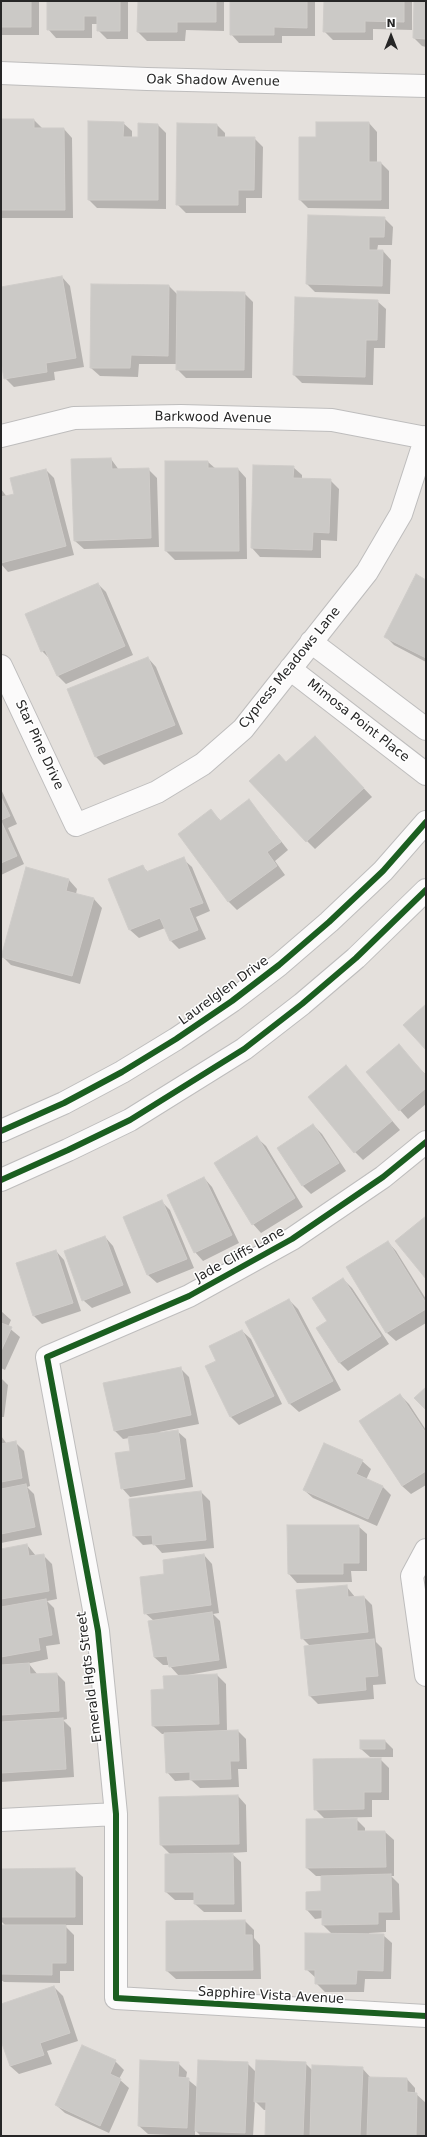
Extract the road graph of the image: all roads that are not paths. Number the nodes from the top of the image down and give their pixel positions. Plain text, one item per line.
1 (1, 73) edge
2 (426, 86) edge
3 (1, 436) edge
4 (426, 438) edge
5 (311, 642) junction
6 (1, 666) edge
7 (290, 668) junction
8 (426, 729) edge
9 (426, 774) edge
10 (426, 822) edge
11 (76, 825) joint
12 (426, 890) edge
13 (1, 1131) edge
14 (426, 1142) edge
15 (1, 1180) edge
16 (47, 1357) joint
17 (426, 1550) edge
18 (426, 1675) edge
19 (116, 1814) junction
20 (1, 1820) edge
21 (116, 1998) joint
22 (426, 2016) edge

1 - 2 street, Oak Shadow Avenue
3 - 4 street, Barkwood Avenue
4 - 5 street, Cypress Meadows Lane
5 - 7 street, Cypress Meadows Lane
5 - 8 street
6 - 11 street, Star Pine Drive
7 - 9 street, Mimosa Point Place
7 - 11 street, Cypress Meadows Lane
10 - 13 street, Laurelglen Drive
12 - 15 street
14 - 16 street, Jade Cliffs Lane
16 - 19 street, Emerald Hgts Street
17 - 18 street
19 - 20 street
19 - 21 street, Emerald Hgts Street
21 - 22 street, Sapphire Vista Avenue

